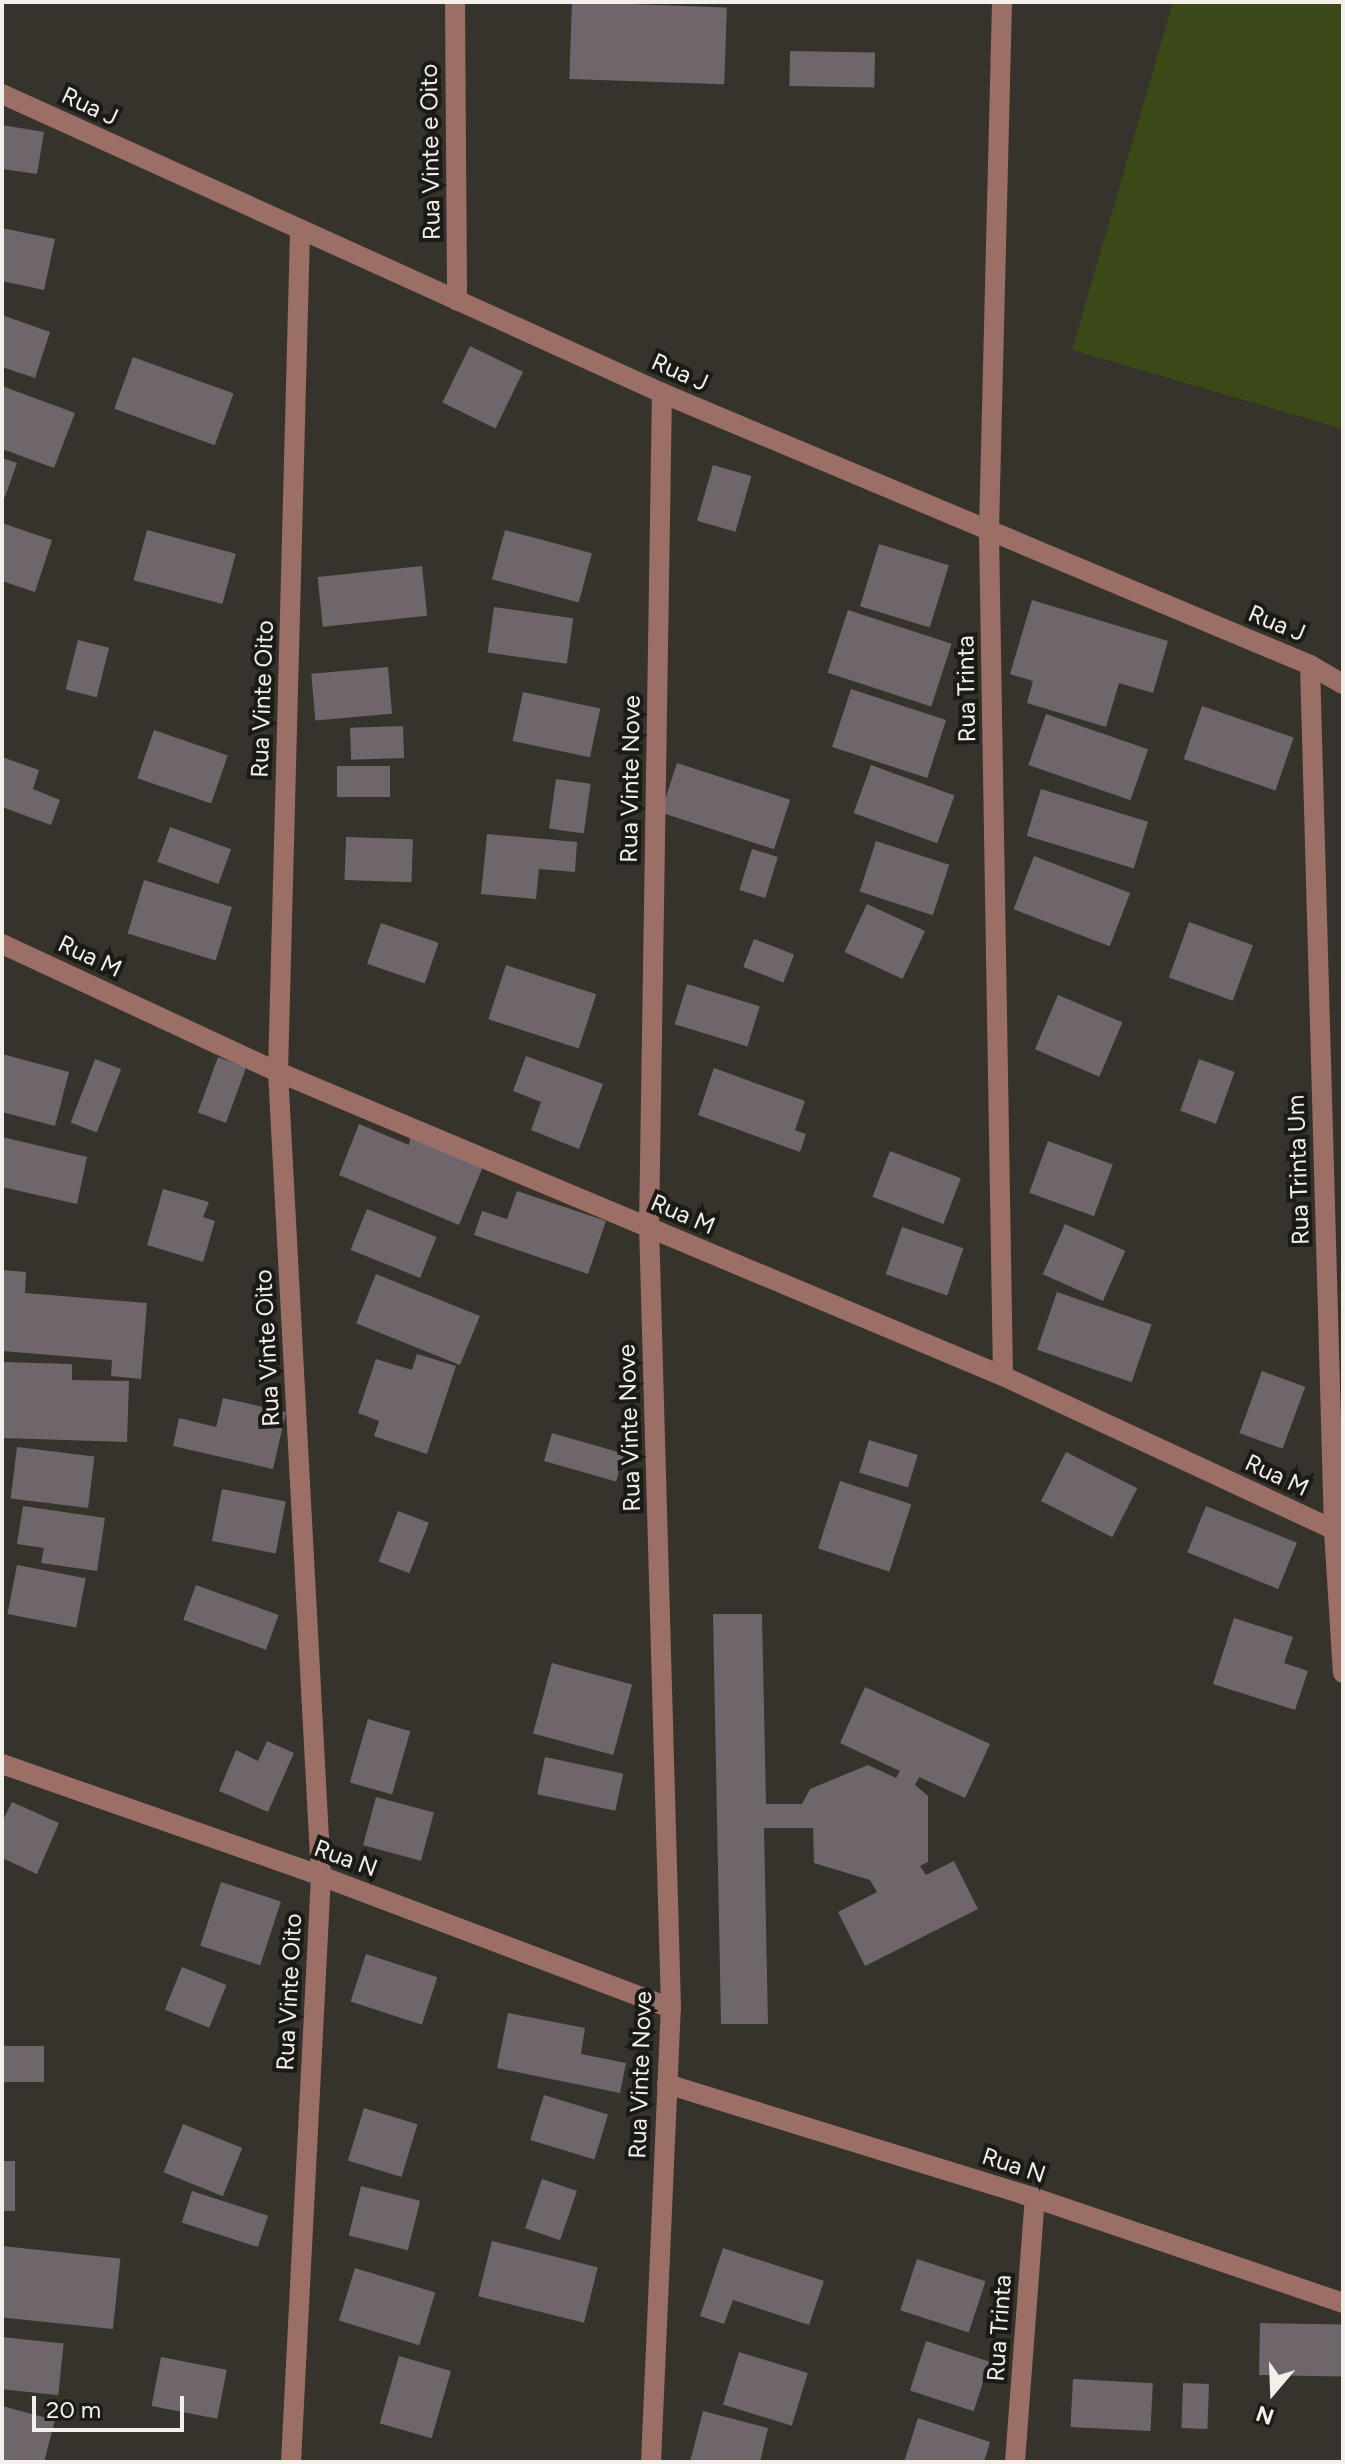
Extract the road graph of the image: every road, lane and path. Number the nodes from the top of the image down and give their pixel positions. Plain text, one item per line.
1 (455, 2) edge
2 (1002, 2) edge
3 (2, 94) edge
4 (300, 231) junction
5 (457, 301) junction
6 (662, 393) junction
7 (989, 532) junction
8 (1310, 665) junction
9 (1343, 684) edge
10 (2, 944) edge
11 (278, 1072) junction
12 (649, 1227) junction
13 (1003, 1376) junction
14 (1338, 1532) edge
15 (1343, 1673) edge
16 (2, 1764) edge
17 (321, 1876) junction
18 (671, 2008) junction
19 (667, 2084) junction
20 (1035, 2198) junction
21 (1343, 2303) edge
22 (291, 2462) edge
23 (651, 2462) edge
24 (1015, 2462) edge

1 - 5 street, Rua Vinte e Oito
2 - 7 street, Rua Trinta
3 - 4 street, Rua J
4 - 5 street, Rua J
4 - 11 street, Rua Vinte Oito
5 - 6 street, Rua J
6 - 7 street, Rua J
6 - 12 street, Rua Vinte Nove
7 - 8 street, Rua J
7 - 13 street, Rua Trinta
8 - 9 street, Rua J
8 - 14 street, Rua Trinta Um
10 - 11 street, Rua M
11 - 12 street, Rua M
11 - 17 street, Rua Vinte Oito
12 - 13 street, Rua M
12 - 18 street, Rua Vinte Nove
13 - 14 street, Rua M
14 - 15 street, Rua Trinta Um
16 - 17 street, Rua N
17 - 18 street, Rua N
17 - 22 street, Rua Vinte Oito
18 - 19 street, Rua Vinte Nove
19 - 20 street, Rua N
19 - 23 street, Rua Vinte Nove
20 - 21 street, Rua N
20 - 24 street, Rua Trinta

